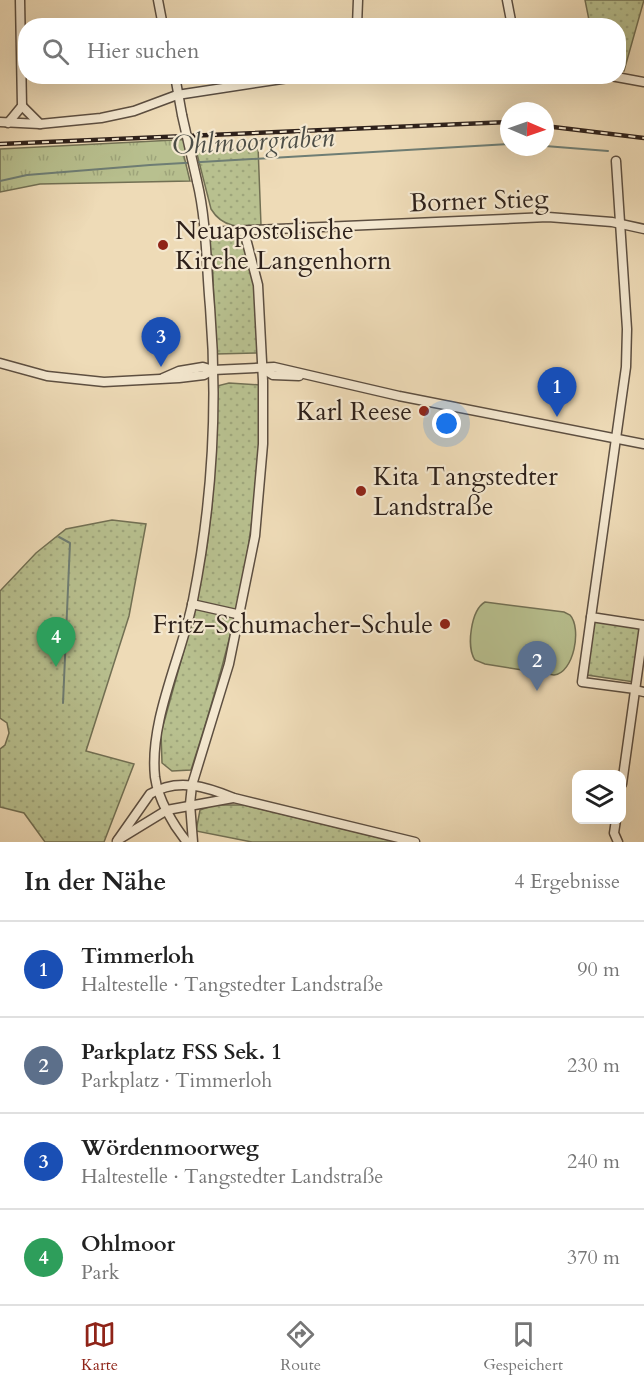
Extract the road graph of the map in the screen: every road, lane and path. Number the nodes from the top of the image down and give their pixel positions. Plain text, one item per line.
1 (20, 0) edge
2 (158, 0) edge
3 (357, 0) edge
4 (507, 0) edge
5 (20, 18) edge
6 (161, 18) edge
7 (357, 18) edge
8 (510, 18) edge
9 (626, 79) edge
10 (644, 82) edge
11 (22, 84) edge
12 (176, 84) edge
13 (249, 84) edge
14 (177, 95) junction
15 (22, 106) junction
16 (4, 123) edge
17 (40, 124) junction
18 (616, 161) dead end
19 (622, 225) junction
20 (644, 230) edge
21 (244, 231) junction
22 (207, 232) junction
23 (0, 363) edge
24 (263, 369) junction
25 (213, 370) junction
26 (618, 439) junction
27 (644, 444) edge
28 (192, 604) junction
29 (241, 615) junction
30 (591, 617) junction
31 (644, 626) edge
32 (638, 690) edge
33 (624, 770) edge
34 (159, 789) junction
35 (191, 789) junction
36 (234, 798) junction
37 (190, 804) junction
38 (167, 810) junction
39 (616, 824) edge
40 (116, 842) edge
41 (187, 842) edge
42 (192, 842) edge
43 (415, 842) edge
44 (618, 842) edge

1 - 5 street
2 - 6 street
3 - 7 street
4 - 8 street
9 - 10 street
11 - 15 street
12 - 14 street
13 - 14 street
14 - 17 street
14 - 22 street, bridge
15 - 16 street
15 - 17 street
16 - 17 street
18 - 19 street
19 - 20 street, Borner Stieg
19 - 21 street, Borner Stieg
19 - 26 street
21 - 22 street, Borner Stieg
21 - 24 street
22 - 25 street
23 - 25 street
24 - 25 street
24 - 26 street
24 - 29 street
25 - 28 street
26 - 27 street
26 - 30 street
28 - 29 street
28 - 34 street
29 - 35 street
30 - 31 street
30 - 32 street
31 - 32 street
32 - 33 street
34 - 35 street
34 - 38 street
34 - 40 street
35 - 36 street
35 - 37 street
36 - 37 street
36 - 43 street
37 - 38 street
37 - 42 street
38 - 40 street
38 - 41 street
39 - 44 street

